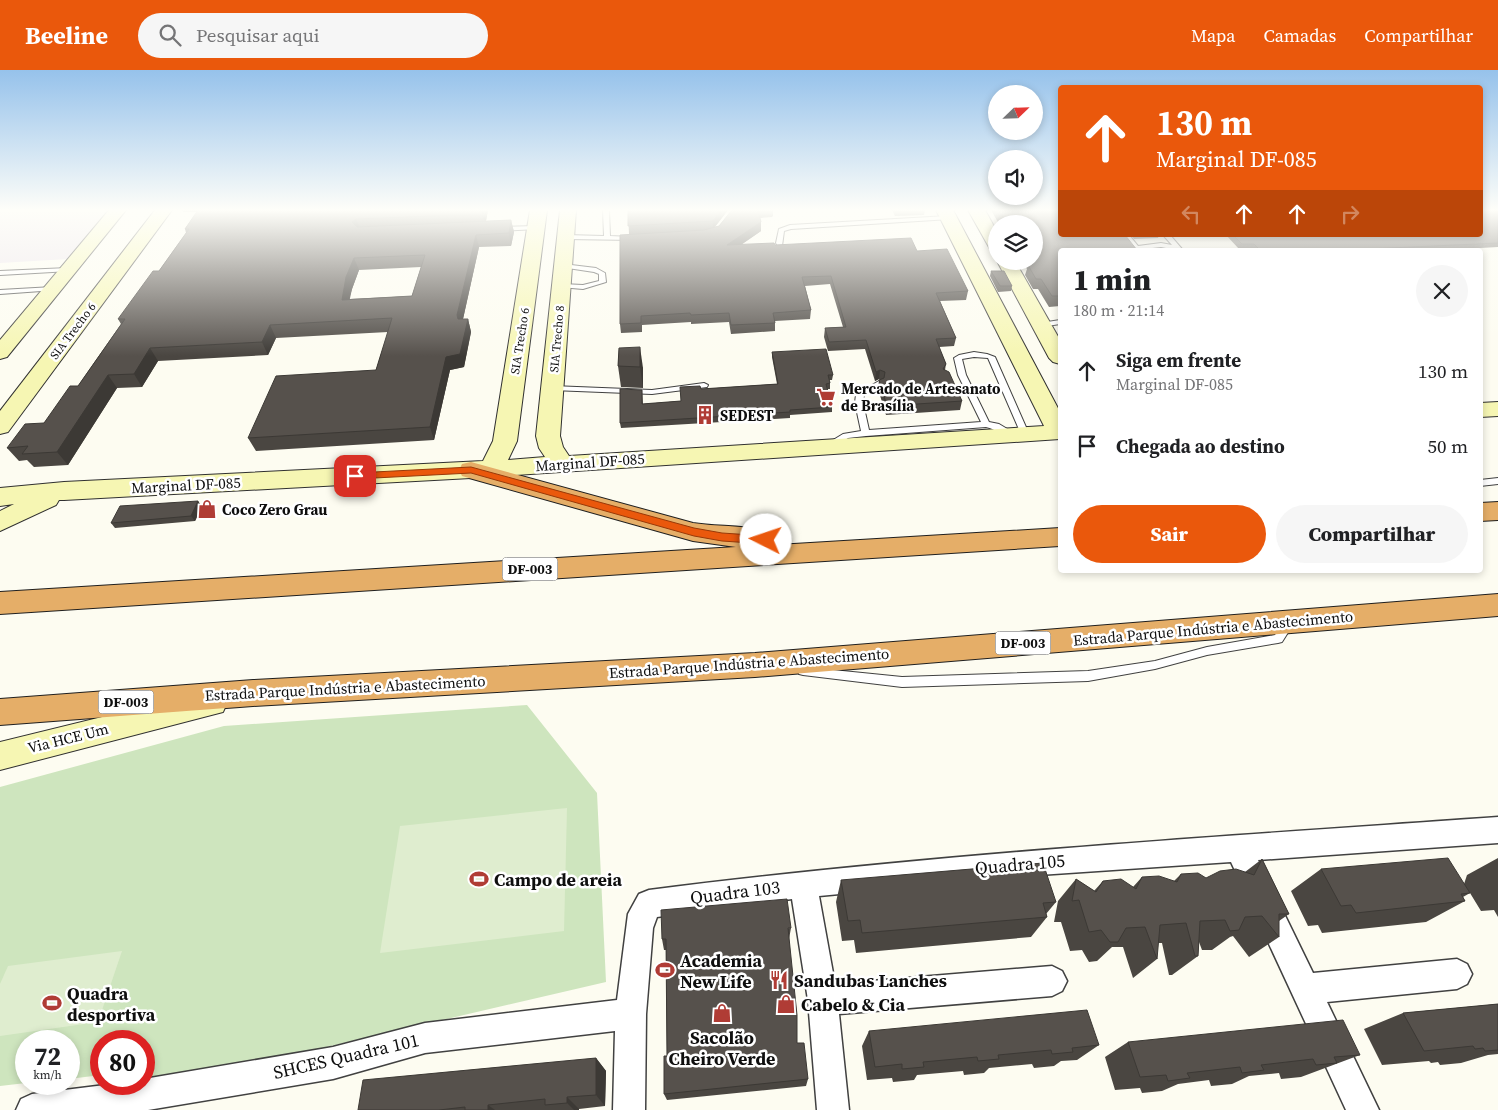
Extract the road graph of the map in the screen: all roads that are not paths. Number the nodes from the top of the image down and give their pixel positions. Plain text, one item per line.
1 (82, 259) edge
2 (109, 259) edge
3 (532, 259) edge
4 (564, 259) edge
5 (988, 259) edge
6 (969, 260) joint
7 (563, 266) junction
8 (531, 267) junction
9 (68, 270) junction
10 (1012, 270) edge
11 (0, 273) edge
12 (562, 286) junction
13 (53, 290) junction
14 (528, 290) junction
15 (0, 292) edge
16 (998, 317) junction
17 (1054, 337) edge
18 (0, 353) edge
19 (879, 383) edge
20 (704, 385) dead end
21 (552, 388) junction
22 (1498, 409) edge
23 (1483, 410) edge
24 (986, 424) junction
25 (0, 427) edge
26 (1058, 428) edge
27 (1058, 432) edge
28 (866, 433) junction
29 (1018, 434) junction
30 (548, 436) junction
31 (505, 441) junction
32 (828, 447) junction
33 (562, 464) junction
34 (481, 469) junction
35 (1498, 481) edge
36 (1483, 483) edge
37 (64, 491) junction
38 (0, 497) edge
39 (1498, 511) edge
40 (1483, 512) edge
41 (0, 522) edge
42 (1058, 537) edge
43 (1012, 540) junction
44 (0, 603) edge
45 (1498, 605) edge
46 (1290, 621) junction
47 (755, 665) junction
48 (252, 693) junction
49 (0, 712) edge
50 (0, 756) edge
51 (1498, 830) edge
52 (1238, 848) junction
53 (803, 884) junction
54 (1457, 974) dead end
55 (1052, 981) dead end
56 (1304, 989) junction
57 (823, 1000) junction
58 (631, 1014) junction
59 (105, 1106) edge
60 (32, 1110) edge
61 (629, 1110) edge
62 (834, 1110) edge
63 (1363, 1110) edge

1 - 9 main road, SIA Trecho 6
2 - 25 main road, SIA Trecho 6
3 - 8 main road, SIA Trecho 6
4 - 7 main road, SIA Trecho 8
5 - 6 main road
6 - 16 main road
7 - 8 main road
7 - 12 main road, SIA Trecho 8
7 - 12 lane
8 - 14 main road, SIA Trecho 6
9 - 11 lane
9 - 13 main road, SIA Trecho 6
10 - 17 main road
12 - 14 main road
12 - 21 main road, SIA Trecho 8
13 - 15 lane
13 - 18 main road, SIA Trecho 6
14 - 31 main road, SIA Trecho 6
16 - 17 main road
16 - 26 main road
19 - 28 lane
20 - 21 lane
21 - 30 main road, SIA Trecho 8
22 - 23 main road
24 - 28 lane
24 - 29 lane
24 - 29 lane
27 - 29 main road, Marginal DF-085
28 - 32 lane
29 - 32 main road, Marginal DF-085
30 - 31 main road
30 - 33 main road, SIA Trecho 8
31 - 34 main road, SIA Trecho 6
32 - 33 main road, Marginal DF-085
33 - 34 main road, Marginal DF-085
34 - 37 main road, Marginal DF-085
34 - 43 highway
35 - 36 lane
37 - 38 main road, Marginal DF-085
37 - 41 main road
39 - 40 highway
42 - 43 highway, DF-003
43 - 44 highway, DF-003
45 - 46 highway, Estrada Parque Indústria e Abastecimento / DF-003
46 - 47 highway, Estrada Parque Indústria e Abastecimento / DF-003
46 - 47 lane
47 - 48 highway, Estrada Parque Indústria e Abastecimento / DF-003
48 - 49 highway, Estrada Parque Indústria e Abastecimento / DF-003
48 - 50 main road, Via HCE Um
51 - 52 street, Quadra 105
52 - 53 street, Quadra 105
52 - 56 street
53 - 57 street
53 - 58 street, Quadra 103
54 - 56 street
55 - 57 street
56 - 63 street
57 - 62 street
58 - 59 street, SHCES Quadra 101
58 - 61 street, Quadra 103
59 - 60 street, SHCES Quadra 101

